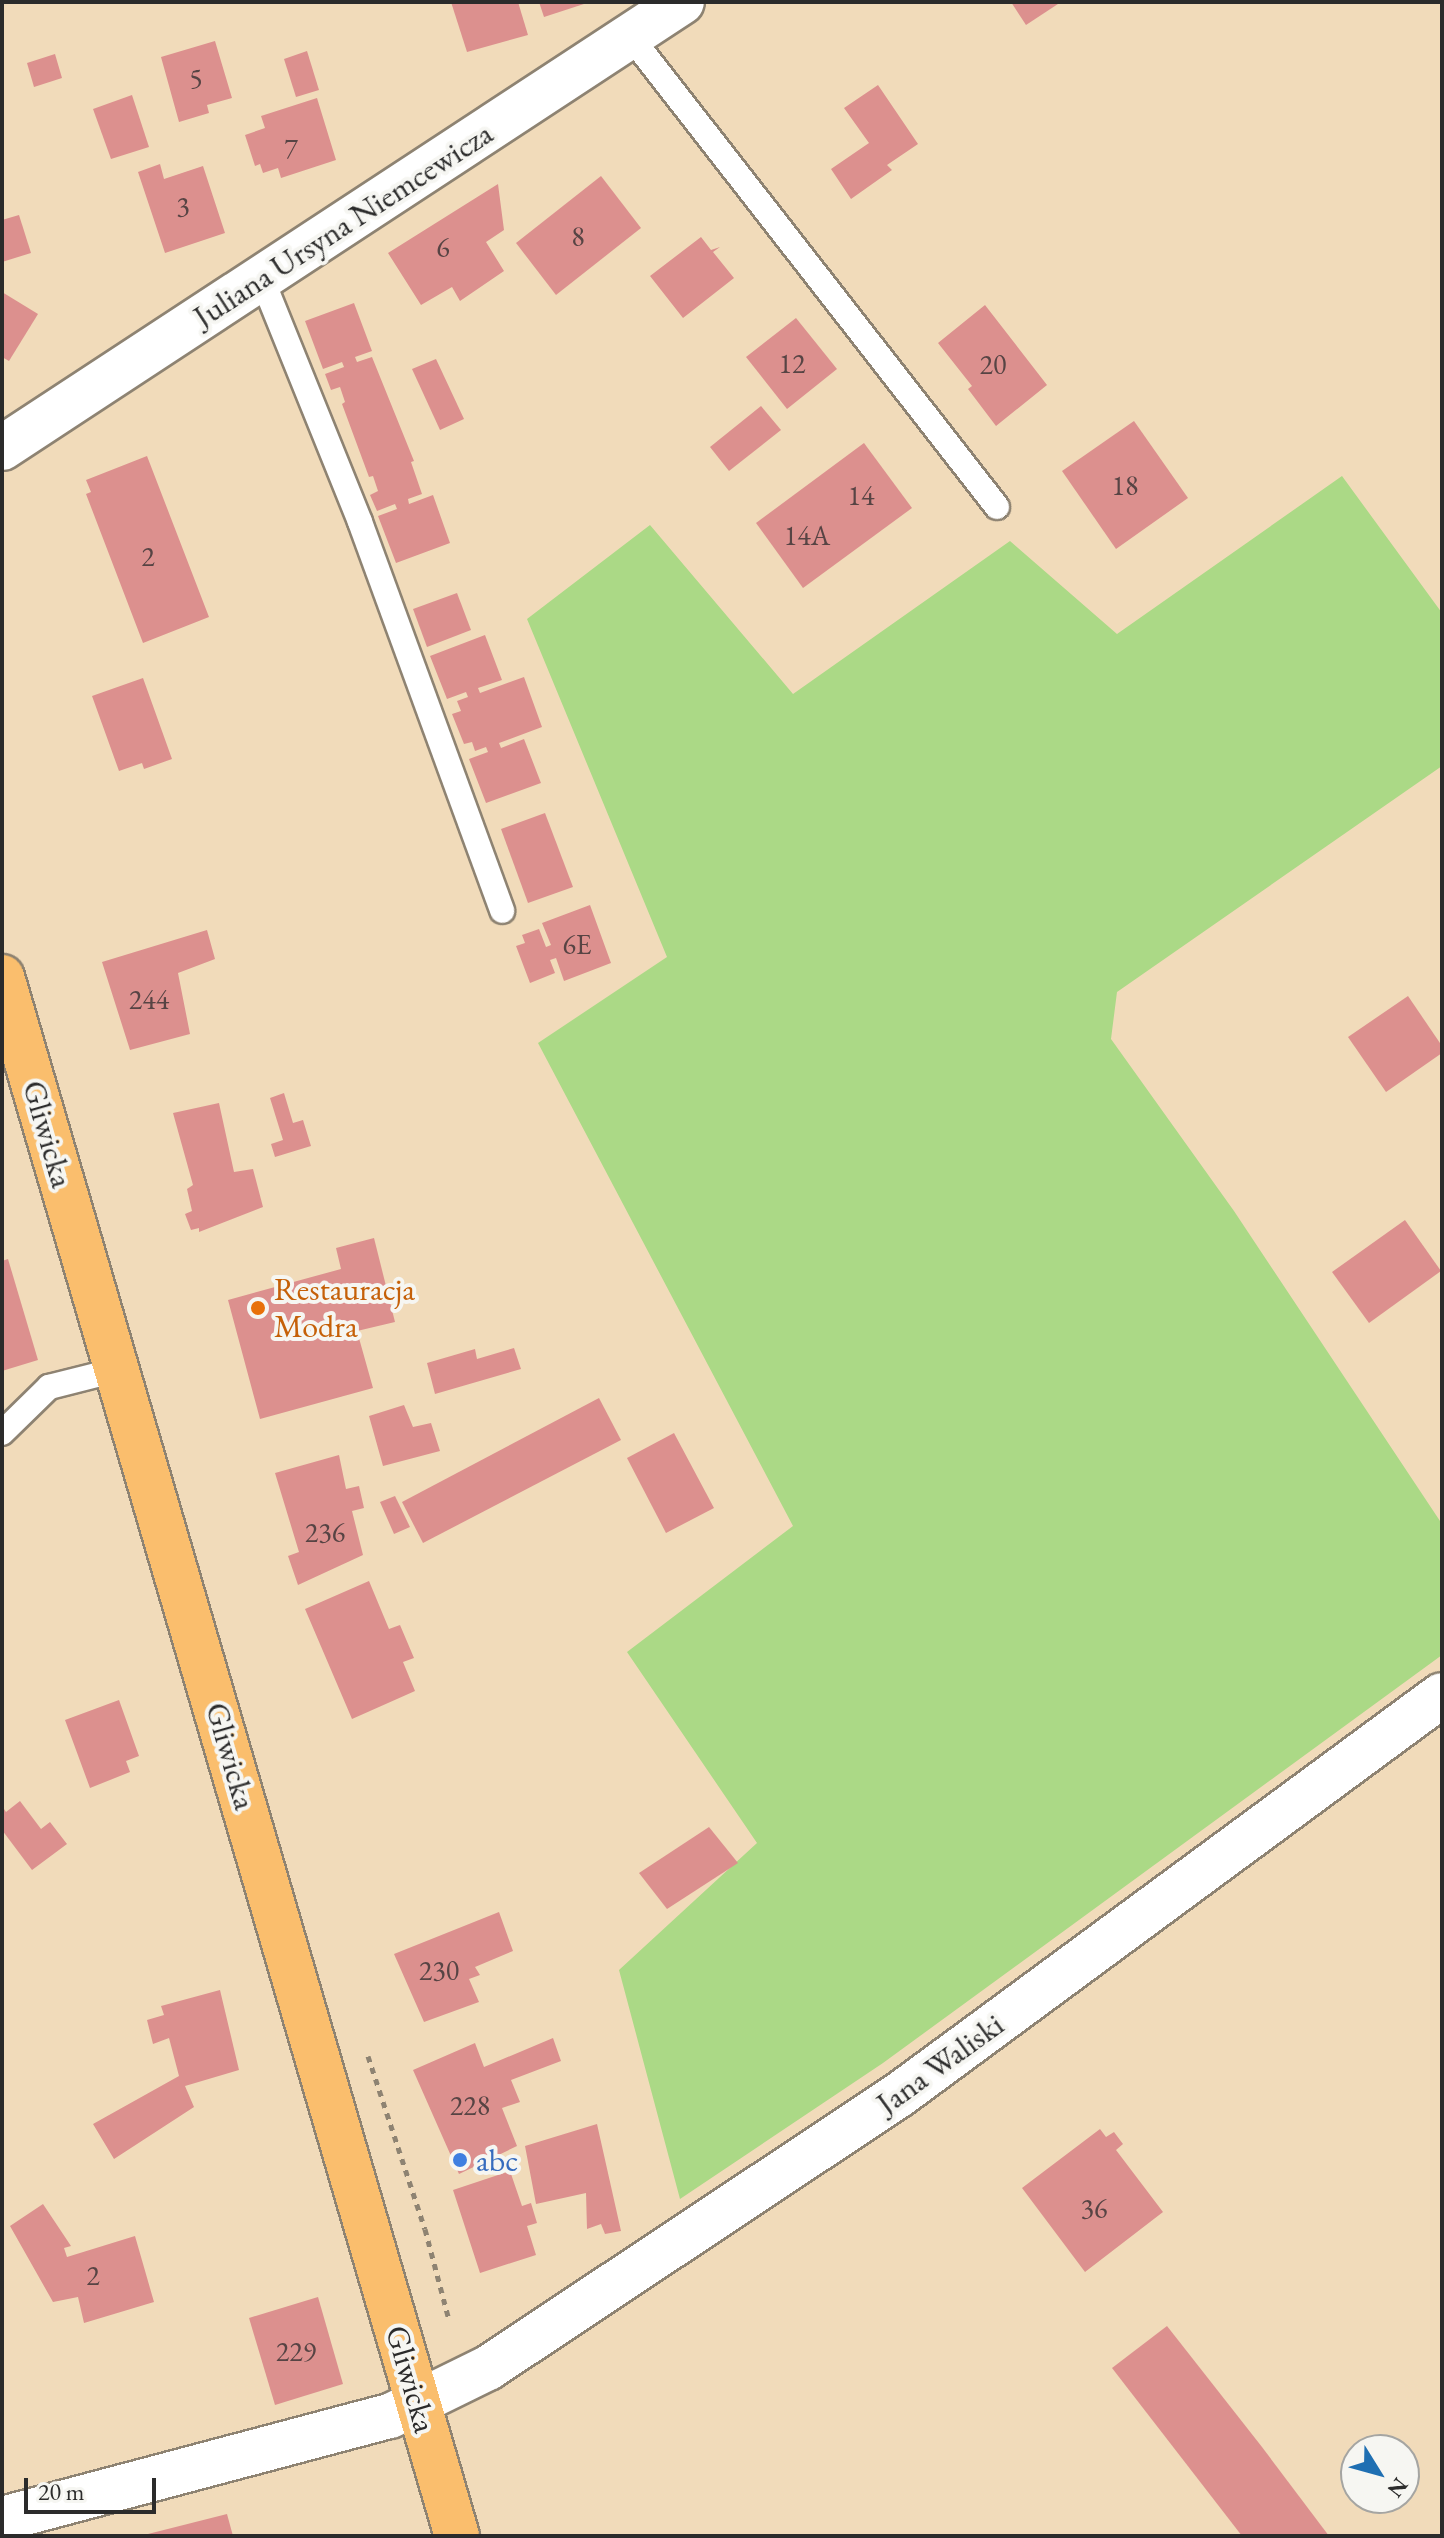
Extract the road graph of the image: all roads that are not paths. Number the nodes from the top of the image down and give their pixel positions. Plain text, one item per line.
1 (682, 2) edge
2 (630, 36) junction
3 (262, 279) junction
4 (2, 448) edge
5 (997, 507) dead end
6 (502, 911) dead end
7 (2, 977) edge
8 (116, 1370) junction
9 (2, 1433) edge
10 (1442, 1695) edge
11 (418, 2402) junction
12 (2, 2519) edge
13 (457, 2536) edge

1 - 2 street, Juliana Ursyna Niemcewicza
2 - 3 street, Juliana Ursyna Niemcewicza
2 - 5 lane
3 - 4 street, Juliana Ursyna Niemcewicza
3 - 6 lane
7 - 8 main road, Gliwicka
8 - 9 lane
8 - 11 main road, Gliwicka
10 - 11 street, Jana Waliski
11 - 12 street, Jana Waliski
11 - 13 main road, Gliwicka

